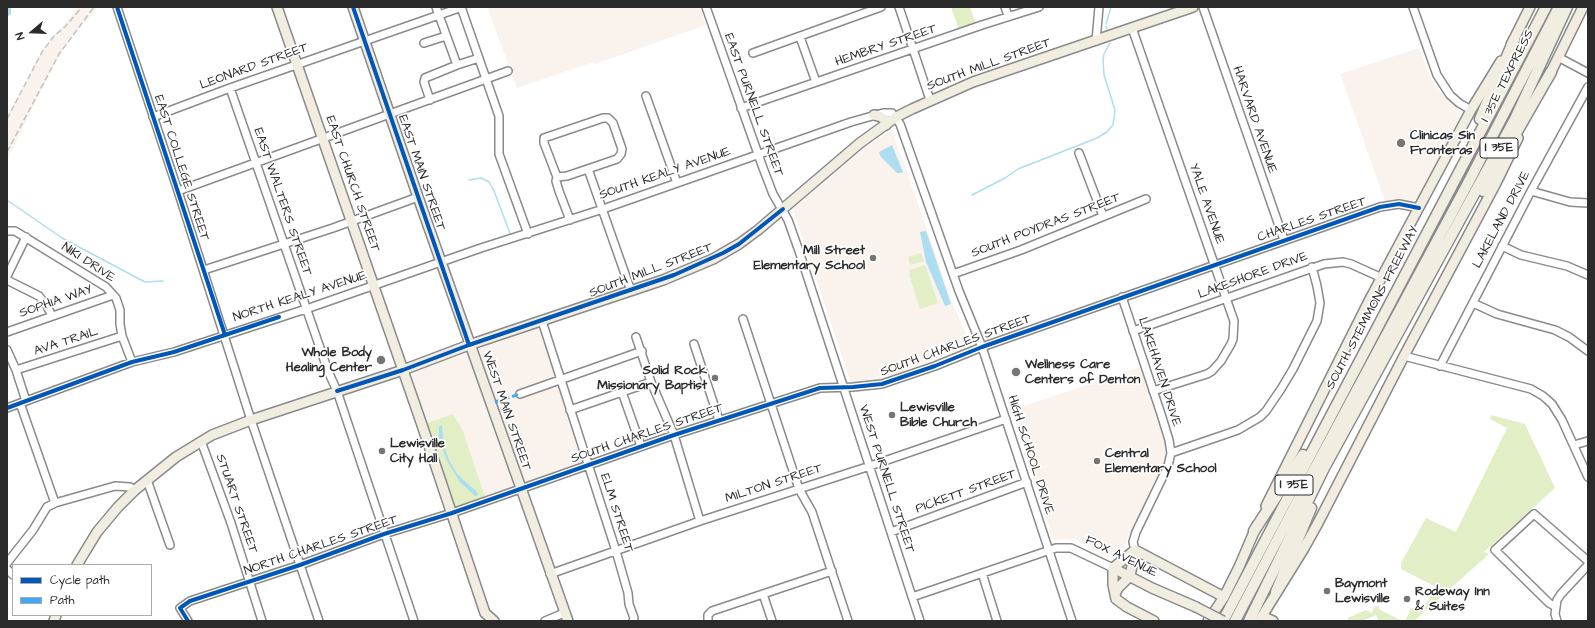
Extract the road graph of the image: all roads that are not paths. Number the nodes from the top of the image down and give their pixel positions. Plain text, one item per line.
1 (117, 7) edge
2 (277, 7) edge
3 (353, 7) edge
4 (436, 7) edge
5 (461, 7) edge
6 (706, 7) edge
7 (881, 7) edge
8 (899, 7) edge
9 (1005, 7) edge
10 (1039, 7) edge
11 (1099, 7) edge
12 (1193, 7) edge
13 (1202, 7) edge
14 (1414, 7) edge
15 (1531, 7) edge
16 (1546, 7) edge
17 (1559, 7) edge
18 (1567, 7) edge
19 (1585, 7) edge
20 (439, 15) junction
21 (1008, 16) junction
22 (1558, 26) junction
23 (1132, 28) junction
24 (446, 36) junction
25 (800, 37) junction
26 (1096, 40) junction
27 (1514, 40) junction
28 (364, 42) junction
29 (424, 43) dead end
30 (913, 49) junction
31 (754, 53) dead end
32 (479, 58) junction
33 (1558, 58) junction
34 (296, 64) junction
35 (457, 65) junction
36 (508, 71) dead end
37 (1551, 72) junction
38 (1588, 73) edge
39 (486, 79) junction
40 (816, 82) junction
41 (1588, 87) edge
42 (230, 88) junction
43 (646, 96) dead end
44 (430, 100) junction
45 (930, 100) junction
46 (741, 108) junction
47 (1471, 110) junction
48 (390, 115) junction
49 (874, 116) junction
50 (153, 117) junction
51 (896, 117) junction
52 (886, 125) junction
53 (1496, 128) junction
54 (322, 138) junction
55 (1079, 153) dead end
56 (758, 155) junction
57 (256, 163) junction
58 (588, 169) junction
59 (557, 176) junction
60 (678, 183) junction
61 (178, 191) junction
62 (1531, 191) junction
63 (418, 197) junction
64 (1146, 199) dead end
65 (1444, 201) junction
66 (1588, 203) edge
67 (1419, 208) junction
68 (603, 209) junction
69 (783, 209) junction
70 (1103, 216) junction
71 (570, 220) junction
72 (351, 221) junction
73 (7, 231) edge
74 (528, 234) junction
75 (26, 237) junction
76 (1284, 240) junction
77 (285, 245) junction
78 (1502, 246) junction
79 (440, 261) junction
80 (1214, 264) junction
81 (1312, 267) junction
82 (204, 270) junction
83 (954, 274) junction
84 (1588, 275) edge
85 (7, 276) edge
86 (1382, 278) junction
87 (7, 280) edge
88 (373, 286) junction
89 (1424, 287) junction
90 (631, 290) junction
91 (114, 295) junction
92 (1122, 298) junction
93 (1226, 299) junction
94 (1472, 303) junction
95 (307, 308) junction
96 (52, 316) junction
97 (744, 320) dead end
98 (542, 321) junction
99 (1133, 331) junction
100 (7, 332) edge
101 (225, 335) junction
102 (122, 336) junction
103 (636, 336) dead end
104 (694, 344) dead end
105 (470, 345) junction
106 (982, 347) junction
107 (7, 350) edge
108 (642, 351) junction
109 (1588, 351) edge
110 (1404, 356) junction
111 (1361, 358) junction
112 (132, 362) junction
113 (1440, 366) junction
114 (16, 370) junction
115 (403, 370) junction
116 (560, 380) junction
117 (651, 382) junction
118 (844, 387) junction
119 (337, 391) junction
120 (1153, 391) junction
121 (622, 392) junction
122 (520, 394) dead end
123 (23, 402) junction
124 (772, 403) junction
125 (7, 408) edge
126 (570, 410) junction
127 (1006, 419) junction
128 (252, 420) junction
129 (719, 420) junction
130 (674, 435) junction
131 (201, 441) junction
132 (1588, 441) edge
133 (1574, 445) junction
134 (641, 446) junction
135 (1171, 453) junction
136 (588, 465) junction
137 (870, 466) junction
138 (1324, 468) junction
139 (1588, 477) edge
140 (147, 480) junction
141 (1026, 482) junction
142 (520, 489) junction
143 (799, 489) junction
144 (135, 490) junction
145 (55, 503) junction
146 (452, 513) junction
147 (700, 521) junction
148 (1254, 531) junction
149 (891, 532) junction
150 (384, 534) junction
151 (170, 545) dead end
152 (1049, 550) junction
153 (1135, 550) junction
154 (616, 551) junction
155 (1588, 562) edge
156 (7, 563) edge
157 (78, 564) edge
158 (300, 565) junction
159 (1588, 565) edge
160 (1113, 568) junction
161 (832, 571) junction
162 (982, 573) junction
163 (550, 574) junction
164 (1130, 576) junction
165 (249, 582) junction
166 (1276, 592) junction
167 (763, 594) junction
168 (1115, 594) junction
169 (912, 597) junction
170 (1224, 597) junction
171 (1556, 607) junction
172 (486, 617) edge
173 (566, 617) edge
174 (708, 618) edge
175 (1260, 618) edge
176 (188, 621) edge
177 (262, 621) edge
178 (319, 621) edge
179 (414, 621) edge
180 (494, 621) edge
181 (545, 621) edge
182 (633, 621) edge
183 (772, 621) edge
184 (848, 621) edge
185 (920, 621) edge
186 (997, 621) edge
187 (1072, 621) edge
188 (1154, 621) edge
189 (1208, 621) edge
190 (1223, 621) edge
191 (1235, 621) edge
192 (1249, 621) edge
193 (1273, 621) edge
194 (1557, 621) edge

1 - 50 street, EAST COLLEGE STREET
2 - 34 main road, EAST CHURCH STREET
3 - 28 main road, EAST MAIN STREET
4 - 20 street
5 - 20 street, LEONARD STREET
5 - 32 street
6 - 46 street, EAST PURNELL STREET
7 - 25 street
8 - 30 street
9 - 21 street
10 - 21 street, HEMBRY STREET
11 - 26 street
12 - 23 main road, SOUTH MILL STREET
13 - 76 street, HARVARD AVENUE
14 - 47 street
15 - 27 main road, SOUTH STEMMONS FREEWAY
16 - 65 highway, SOUTH STEMMONS FREEWAY / I 35E
17 - 53 highway, I 35E TEXPRESS
18 - 22 highway, I 35E
19 - 33 main road
20 - 24 street
20 - 28 street, LEONARD STREET
21 - 30 street, HEMBRY STREET
22 - 53 highway
22 - 89 highway, I 35E
23 - 26 main road, SOUTH MILL STREET
23 - 80 street, YALE AVENUE
24 - 29 street
24 - 35 street
25 - 31 street
25 - 40 street
26 - 45 main road, SOUTH MILL STREET
27 - 47 main road, SOUTH STEMMONS FREEWAY
27 - 65 highway
28 - 34 street, LEONARD STREET
28 - 48 main road, EAST MAIN STREET
30 - 40 street, HEMBRY STREET
30 - 45 street
32 - 35 street
32 - 39 street
33 - 37 main road
33 - 38 street
34 - 42 street, LEONARD STREET
34 - 54 main road, EAST CHURCH STREET
35 - 44 street
36 - 39 street
37 - 89 highway
37 - 110 main road
39 - 44 street
39 - 74 street
40 - 46 street, HEMBRY STREET
41 - 62 street, LAKELAND DRIVE
42 - 50 street, LEONARD STREET
42 - 57 street, EAST WALTERS STREET
43 - 60 street
44 - 48 street
45 - 51 main road, SOUTH MILL STREET
46 - 56 street, EAST PURNELL STREET
47 - 67 main road, SOUTH STEMMONS FREEWAY
48 - 54 street
48 - 63 main road, EAST MAIN STREET
49 - 51 street, SOUTH KEALY AVENUE
49 - 52 main road
49 - 56 street, SOUTH KEALY AVENUE
50 - 61 street, EAST COLLEGE STREET
51 - 52 main road, SOUTH MILL STREET
51 - 83 street, HIGH SCHOOL DRIVE
52 - 69 main road, SOUTH MILL STREET
53 - 191 highway, I 35E TEXPRESS
54 - 57 street
54 - 72 main road, EAST CHURCH STREET
55 - 70 street
56 - 60 street, SOUTH KEALY AVENUE
56 - 69 street, EAST PURNELL STREET
57 - 61 street
57 - 77 street, EAST WALTERS STREET
58 - 59 street
58 - 59 street
58 - 68 street
59 - 71 street
60 - 68 street, SOUTH KEALY AVENUE
61 - 82 street, EAST COLLEGE STREET
62 - 66 street
62 - 78 street, LAKELAND DRIVE
63 - 72 street
63 - 79 main road, EAST MAIN STREET
64 - 70 street, SOUTH POYDRAS STREET
65 - 111 highway, SOUTH STEMMONS FREEWAY / I 35E
67 - 76 street, CHARLES STREET
67 - 86 main road, SOUTH STEMMONS FREEWAY
68 - 71 street, SOUTH KEALY AVENUE
68 - 90 street
69 - 90 main road, SOUTH MILL STREET
69 - 118 street, WEST PURNELL STREET
70 - 83 street, SOUTH POYDRAS STREET
71 - 74 street, SOUTH KEALY AVENUE
72 - 77 street
72 - 88 main road, EAST CHURCH STREET
73 - 75 street, NIKI DRIVE
74 - 79 street, SOUTH KEALY AVENUE
75 - 85 street
75 - 91 street, NIKI DRIVE
76 - 80 street, CHARLES STREET
77 - 82 street
77 - 95 street, EAST WALTERS STREET
78 - 84 street
78 - 94 street, LAKELAND DRIVE
79 - 88 street, NORTH KEALY AVENUE
79 - 105 main road, EAST MAIN STREET
80 - 92 street, SOUTH CHARLES STREET
80 - 93 street, YALE AVENUE
81 - 86 street, LAKESHORE DRIVE
81 - 93 street, LAKESHORE DRIVE
81 - 135 street
82 - 101 street, EAST COLLEGE STREET
83 - 106 street, HIGH SCHOOL DRIVE
86 - 148 main road, SOUTH STEMMONS FREEWAY
87 - 96 street
88 - 95 street, NORTH KEALY AVENUE
88 - 115 main road, EAST CHURCH STREET
89 - 138 highway, I 35E
90 - 98 main road, SOUTH MILL STREET
91 - 96 street, SOPHIA WAY
91 - 102 street, NIKI DRIVE
92 - 99 street, LAKEHAVEN DRIVE
92 - 106 street, SOUTH CHARLES STREET
93 - 99 street, LAKESHORE DRIVE
93 - 120 street, YALE AVENUE
94 - 109 street
94 - 113 street, LAKELAND DRIVE
95 - 101 street, NORTH KEALY AVENUE
95 - 119 street, EAST WALTERS STREET
96 - 100 street, SOPHIA WAY
97 - 124 street
98 - 105 main road, SOUTH MILL STREET
98 - 116 street, ELM STREET
99 - 120 street, LAKEHAVEN DRIVE
101 - 112 street, NORTH KEALY AVENUE
101 - 128 street, EAST COLLEGE STREET
102 - 112 street, NIKI DRIVE
102 - 114 street, AVA TRAIL
103 - 108 street
104 - 129 street
105 - 115 main road, SOUTH MILL STREET
105 - 142 main road, WEST MAIN STREET
106 - 118 street, SOUTH CHARLES STREET
106 - 127 street, HIGH SCHOOL DRIVE
107 - 114 street
108 - 116 street
108 - 117 street
110 - 113 street
110 - 166 main road
111 - 148 highway
111 - 190 highway, SOUTH STEMMONS FREEWAY / I 35E
112 - 123 street, NORTH KEALY AVENUE
113 - 133 street
114 - 123 street
115 - 119 main road, SOUTH MILL STREET
115 - 146 main road, EAST CHURCH STREET
116 - 122 street
116 - 126 street, ELM STREET
117 - 121 street
117 - 130 street
118 - 124 street, SOUTH CHARLES STREET
118 - 137 street, WEST PURNELL STREET
119 - 128 main road, SOUTH MILL STREET
119 - 150 street, EAST WALTERS STREET
120 - 135 street, LAKEHAVEN DRIVE
121 - 126 street
121 - 134 street
123 - 125 street, NORTH KEALY AVENUE
123 - 145 street
124 - 129 street, SOUTH CHARLES STREET
124 - 143 street
126 - 136 street, ELM STREET
127 - 137 street, MILTON STREET
127 - 141 street, HIGH SCHOOL DRIVE
128 - 131 main road, SOUTH MILL STREET
128 - 158 street, EAST COLLEGE STREET
129 - 130 street, SOUTH CHARLES STREET
130 - 134 street, SOUTH CHARLES STREET
130 - 147 street
131 - 140 main road, SOUTH MILL STREET
131 - 165 street, STUART STREET
132 - 133 street
133 - 139 street
134 - 136 street, SOUTH CHARLES STREET
135 - 153 street
136 - 142 street, SOUTH CHARLES STREET
136 - 154 street, ELM STREET
137 - 143 street, MILTON STREET
137 - 149 street, WEST PURNELL STREET
138 - 166 highway
138 - 192 highway, I 35E
140 - 144 main road, SOUTH MILL STREET
140 - 151 street
141 - 149 street, PICKETT STREET
141 - 152 street, HIGH SCHOOL DRIVE
142 - 146 street, NORTH CHARLES STREET
142 - 163 main road, WEST MAIN STREET
143 - 147 street, MILTON STREET
143 - 161 street
144 - 145 street
144 - 157 main road, SOUTH MILL STREET
145 - 156 street
146 - 150 street, NORTH CHARLES STREET
146 - 172 main road, EAST CHURCH STREET
147 - 154 street, MILTON STREET
148 - 170 main road, SOUTH STEMMONS FREEWAY
149 - 169 street, WEST PURNELL STREET
150 - 158 street, NORTH CHARLES STREET
150 - 179 street, EAST WALTERS STREET
152 - 160 street, FOX AVENUE
152 - 162 street, FOX AVENUE
152 - 187 street, HIGH SCHOOL DRIVE
153 - 160 main road
153 - 164 main road
153 - 170 main road
154 - 163 street, MILTON STREET
154 - 182 street, ELM STREET
155 - 171 street
158 - 165 street, NORTH CHARLES STREET
158 - 178 street, EAST COLLEGE STREET
159 - 171 street
160 - 164 main road, FOX AVENUE
160 - 168 main road
161 - 167 street
161 - 184 street
162 - 169 street, FOX AVENUE
162 - 186 street
163 - 173 main road, WEST MAIN STREET
164 - 168 main road
164 - 190 main road, FOX AVENUE, bridge
165 - 176 street, NORTH CHARLES STREET
165 - 177 street, STUART STREET
166 - 175 main road
167 - 174 street
167 - 183 street
168 - 188 main road
169 - 185 street, WEST PURNELL STREET
170 - 189 main road, SOUTH STEMMONS FREEWAY
171 - 194 street
172 - 180 main road
173 - 181 street
175 - 193 main road

